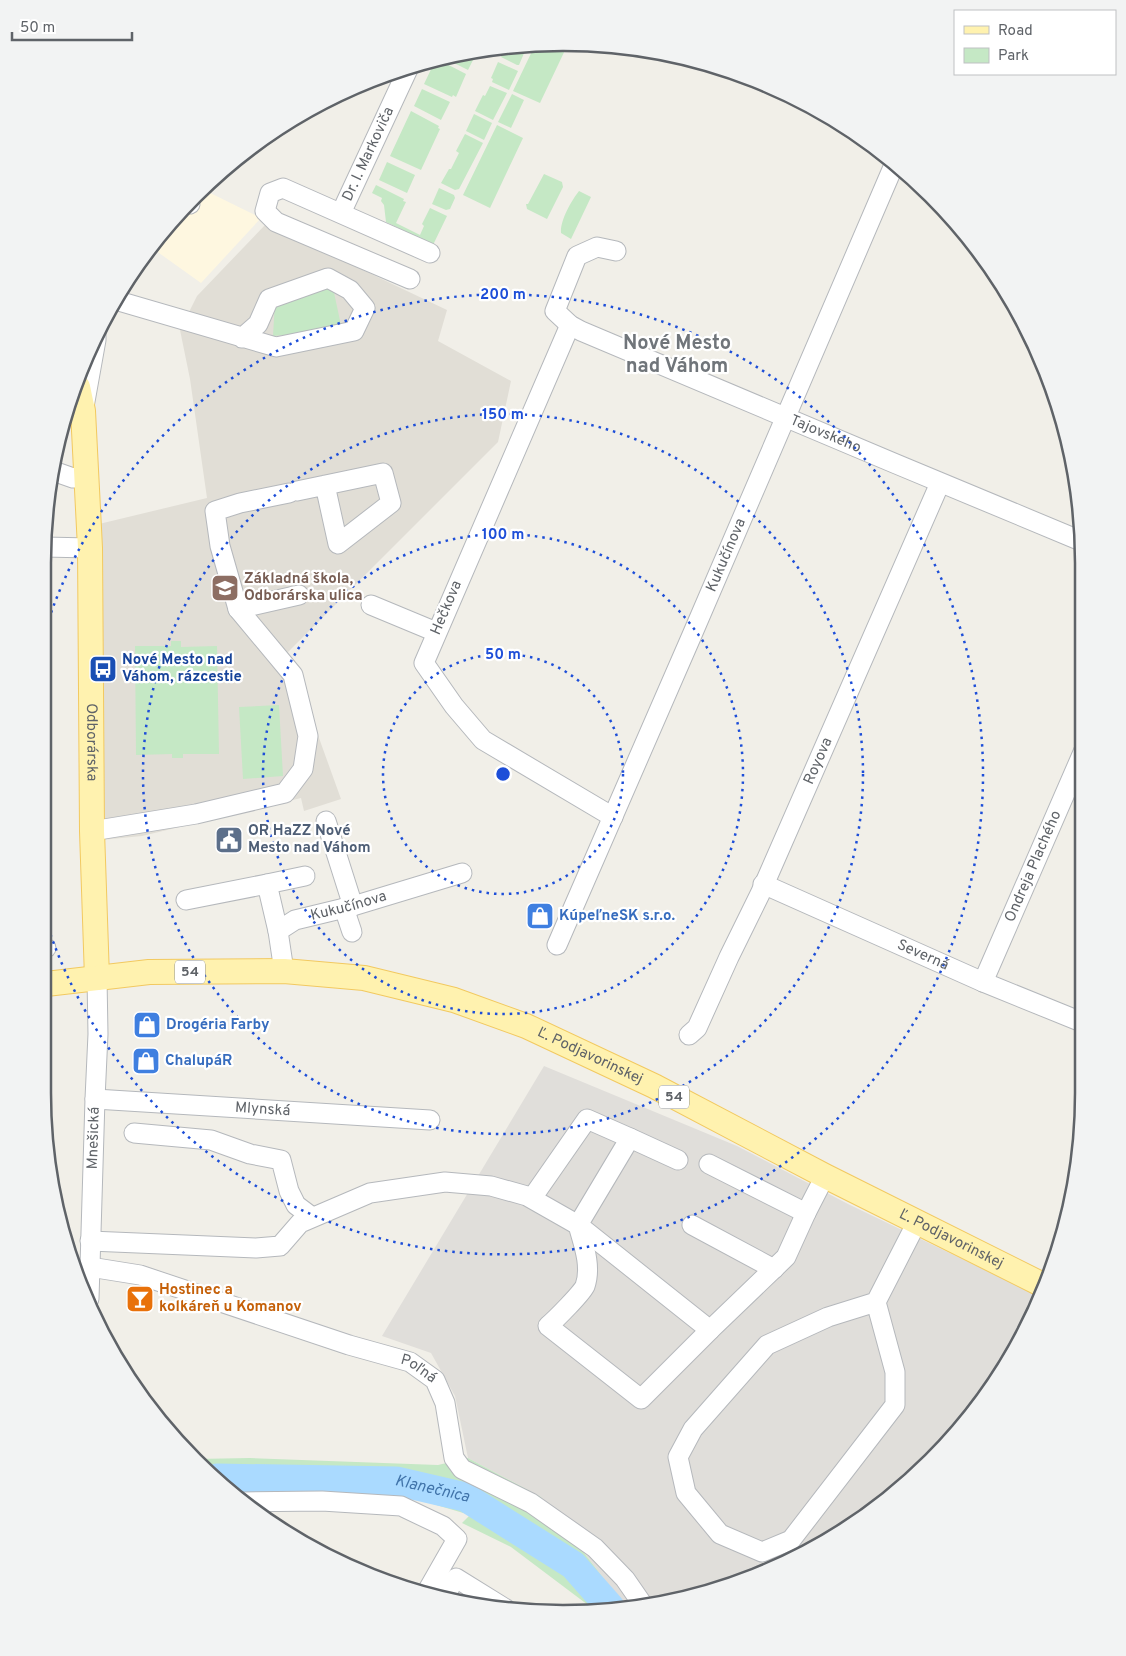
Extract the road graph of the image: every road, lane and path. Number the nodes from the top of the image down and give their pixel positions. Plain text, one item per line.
1 (405, 76) edge
2 (891, 171) edge
3 (342, 214) junction
4 (616, 251) dead end
5 (430, 253) dead end
6 (410, 279) dead end
7 (123, 302) edge
8 (570, 325) junction
9 (242, 338) junction
10 (92, 362) edge
11 (80, 394) edge
12 (84, 411) junction
13 (786, 416) junction
14 (59, 474) edge
15 (87, 477) junction
16 (940, 483) junction
17 (325, 485) dead end
18 (1074, 538) edge
19 (51, 547) edge
20 (90, 548) junction
21 (299, 595) dead end
22 (371, 605) dead end
23 (238, 609) junction
24 (436, 632) junction
25 (1075, 770) edge
26 (613, 816) junction
27 (326, 821) dead end
28 (92, 831) junction
29 (462, 873) dead end
30 (305, 876) dead end
31 (267, 884) junction
32 (763, 884) junction
33 (186, 900) dead end
34 (348, 907) junction
35 (278, 930) junction
36 (352, 932) dead end
37 (557, 945) dead end
38 (284, 971) junction
39 (97, 978) junction
40 (982, 982) junction
41 (51, 983) edge
42 (1075, 1019) edge
43 (689, 1035) dead end
44 (94, 1099) junction
45 (430, 1120) dead end
46 (134, 1133) dead end
47 (630, 1138) junction
48 (678, 1160) dead end
49 (709, 1164) dead end
50 (824, 1176) junction
51 (532, 1198) junction
52 (806, 1213) junction
53 (312, 1217) junction
54 (917, 1222) junction
55 (578, 1225) junction
56 (692, 1225) dead end
57 (90, 1242) junction
58 (90, 1267) junction
59 (774, 1269) junction
60 (1038, 1283) edge
61 (89, 1287) edge
62 (876, 1302) junction
63 (710, 1330) junction
64 (255, 1502) edge
65 (430, 1587) edge
66 (447, 1591) edge
67 (490, 1599) edge
68 (639, 1599) edge

1 - 3 street, Dr. I. Markoviča
2 - 13 street, Kukučínova
3 - 5 street
3 - 6 street
4 - 8 street
7 - 9 street
8 - 13 street, Tajovského
8 - 24 street, Hečkova
9 - 9 street
10 - 12 street
11 - 12 main road, Odborárska
12 - 15 main road, Odborárska
13 - 16 street, Tajovského
13 - 26 street, Kukučínova
14 - 15 street
15 - 20 main road, Odborárska
16 - 18 street, Tajovského
16 - 32 street, Royova
17 - 23 street
19 - 20 street
20 - 28 main road, Odborárska
21 - 23 street
22 - 24 street
23 - 28 street
24 - 26 street, Hečkova
25 - 40 street, Ondreja Plachého
26 - 37 street, Kukučínova
27 - 34 street
28 - 39 main road, Odborárska
29 - 34 street, Kukučínova
30 - 31 street
31 - 33 street
31 - 35 street
32 - 40 street, Severná
32 - 43 street, Royova
34 - 35 street, Kukučínova
34 - 36 street
35 - 38 street
38 - 39 main road, Ľ. Podjavorinskej / 54
38 - 50 main road, Ľ. Podjavorinskej / 54
39 - 41 main road, 54
39 - 44 street, Mnešická
40 - 42 street, Severná
44 - 45 street, Mlynská
44 - 57 street, Mnešická
46 - 53 street
47 - 48 street
47 - 51 street
47 - 55 street
49 - 52 street
50 - 52 street
50 - 54 main road, Ľ. Podjavorinskej / 54
51 - 53 street
51 - 55 street
52 - 59 street
53 - 57 street
54 - 60 main road, Ľ. Podjavorinskej / 54
54 - 62 street
55 - 63 street
55 - 63 street
56 - 59 street
57 - 58 street, Mnešická
58 - 61 street, Mnešická
58 - 68 street, Poľná
59 - 63 street
62 - 62 street
64 - 65 street
66 - 67 street

